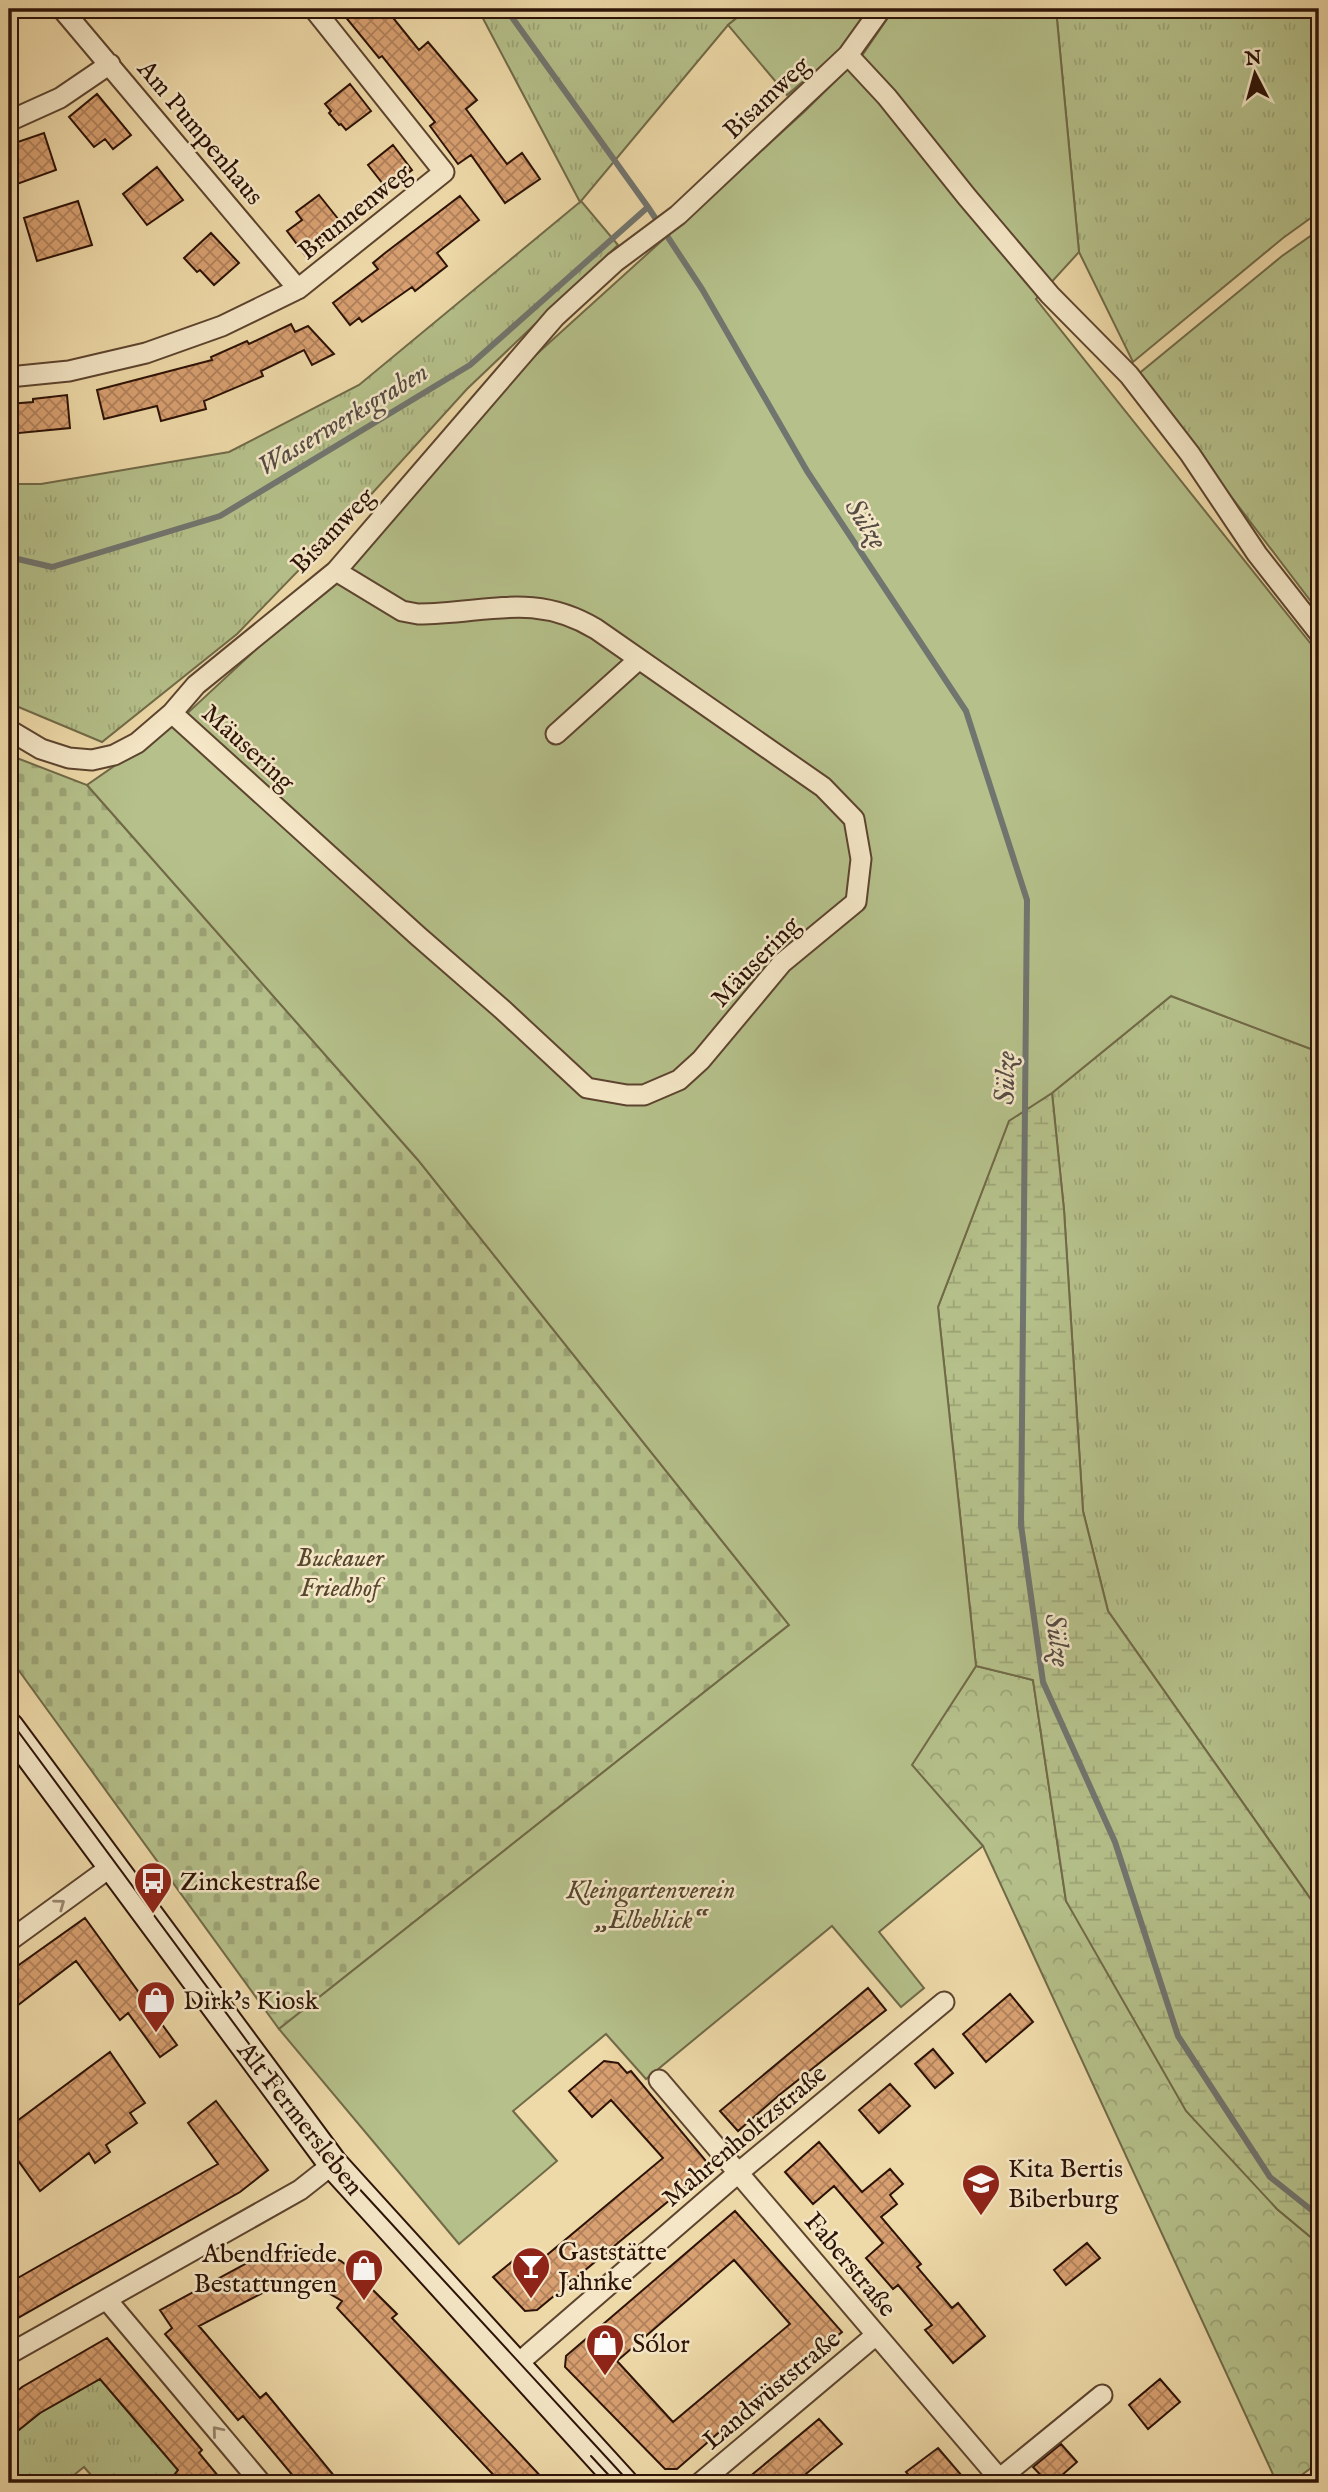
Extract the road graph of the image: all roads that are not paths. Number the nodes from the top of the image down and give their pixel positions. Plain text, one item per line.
1 (62, 9) edge
2 (314, 9) edge
3 (881, 9) edge
4 (848, 55) junction
5 (110, 64) junction
6 (9, 121) edge
7 (298, 289) junction
8 (9, 377) edge
9 (336, 571) junction
10 (1319, 633) edge
11 (638, 660) junction
12 (172, 713) junction
13 (9, 730) edge
14 (556, 734) dead end
15 (9, 1727) edge
16 (112, 1866) junction
17 (9, 1941) edge
18 (944, 2002) dead end
19 (659, 2080) dead end
20 (333, 2164) junction
21 (738, 2173) junction
22 (107, 2300) junction
23 (876, 2335) junction
24 (9, 2354) edge
25 (515, 2366) junction
26 (1102, 2395) dead end
27 (1001, 2481) edge
28 (261, 2483) edge
29 (623, 2483) edge
30 (700, 2483) edge

1 - 5 street, Am Pumpenhaus
2 - 7 street, Brunnenweg
3 - 4 street, Bisamweg
4 - 9 street, Bisamweg
4 - 10 street
5 - 6 street
5 - 7 street, Am Pumpenhaus
7 - 8 street
9 - 11 street, Mäusering
9 - 12 street, Bisamweg
11 - 12 street, Mäusering
11 - 14 street
12 - 13 street, Bisamweg
15 - 16 main road, Alt Fermersleben
17 -> 16 street
16 - 20 main road, Alt Fermersleben
18 - 21 street, Mahrenholtzstraße
19 - 21 street, Faberstraße
20 - 22 street
20 - 25 main road, Alt Fermersleben
21 - 23 street, Faberstraße
21 - 25 street, Mahrenholtzstraße
22 - 24 street
28 -> 22 street
23 - 27 street, Faberstraße
23 - 30 street, Landwüststraße
25 - 29 main road, Alt Fermersleben
26 - 27 street

